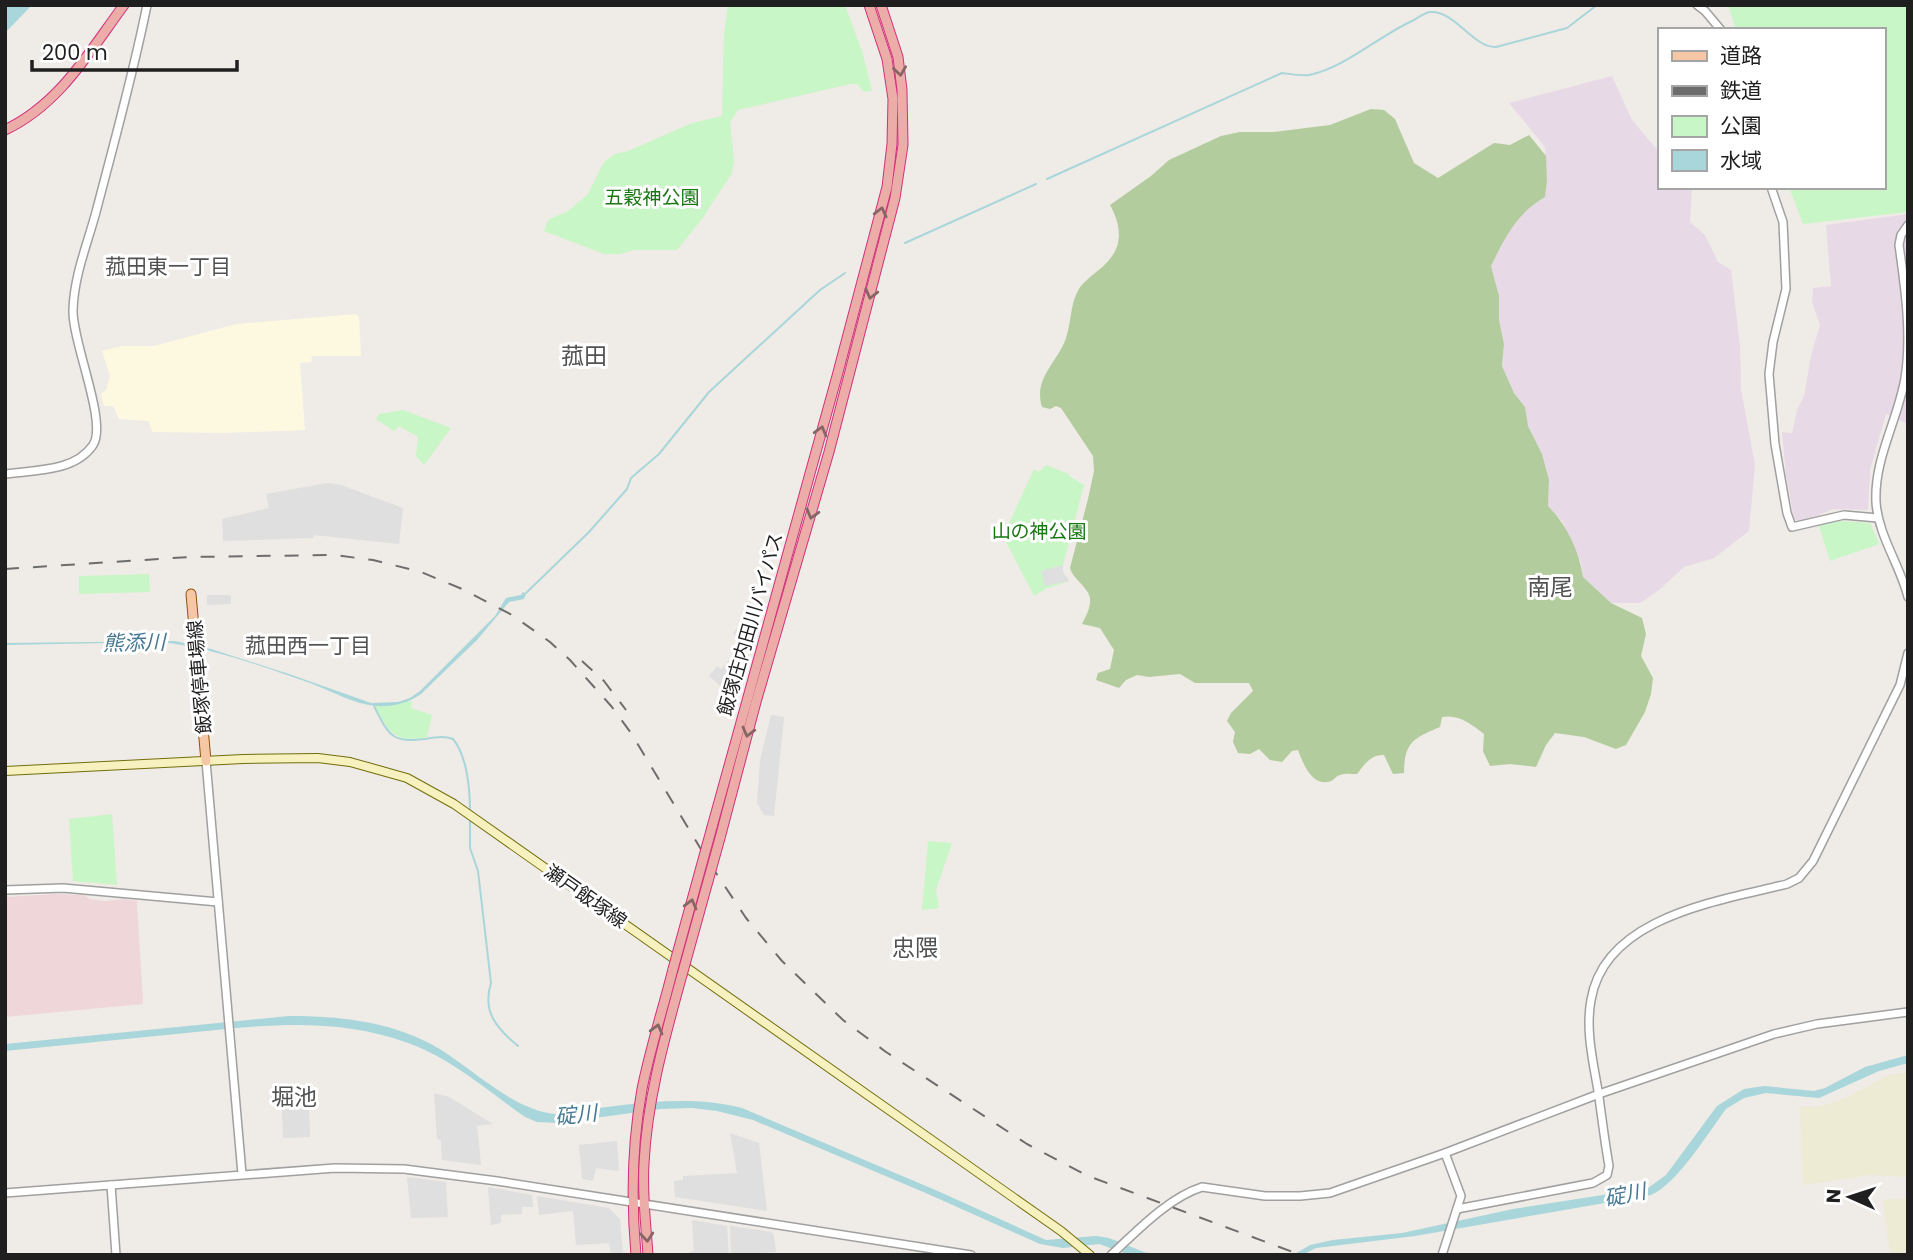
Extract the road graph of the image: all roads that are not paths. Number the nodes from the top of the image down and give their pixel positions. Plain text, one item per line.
1 (124, 5) edge
2 (147, 5) edge
3 (869, 5) edge
4 (881, 5) edge
5 (1697, 5) edge
6 (1719, 28) edge
7 (5, 130) edge
8 (1772, 189) edge
9 (1908, 225) edge
10 (1906, 375) edge
11 (5, 474) edge
12 (1878, 518) junction
13 (191, 594) dead end
14 (1908, 597) edge
15 (1908, 653) edge
16 (206, 761) junction
17 (5, 771) edge
18 (5, 890) edge
19 (218, 902) junction
20 (1908, 1012) edge
21 (1599, 1094) junction
22 (1446, 1153) junction
23 (242, 1174) junction
24 (111, 1185) junction
25 (5, 1193) edge
26 (632, 1202) junction
27 (644, 1203) junction
28 (1457, 1209) junction
29 (1089, 1253) edge
30 (116, 1255) edge
31 (636, 1255) edge
32 (648, 1255) edge
33 (971, 1255) edge
34 (1111, 1255) edge
35 (1442, 1255) edge

1 - 7 highway
2 - 11 street
26 -> 3 highway, 飯塚庄内田川バイパス, bridge
4 -> 27 highway, 飯塚庄内田川バイパス, bridge
5 - 6 street
8 - 12 street
9 - 10 street
10 - 12 street
12 - 14 street
13 - 16 main road, 飯塚停車場線
15 - 21 street
16 - 17 main road, 瀬戸飯塚線
16 - 19 street
16 - 29 main road, 瀬戸飯塚線
18 - 19 street
19 - 23 street
20 - 21 street
21 - 22 street
21 - 28 street
22 - 28 street
22 - 34 street
23 - 24 street
23 - 26 street
24 - 25 street
24 - 30 street
26 - 27 street
26 - 31 highway, 飯塚庄内田川バイパス
27 -> 32 highway, 飯塚庄内田川バイパス
27 - 33 street
28 - 35 street

